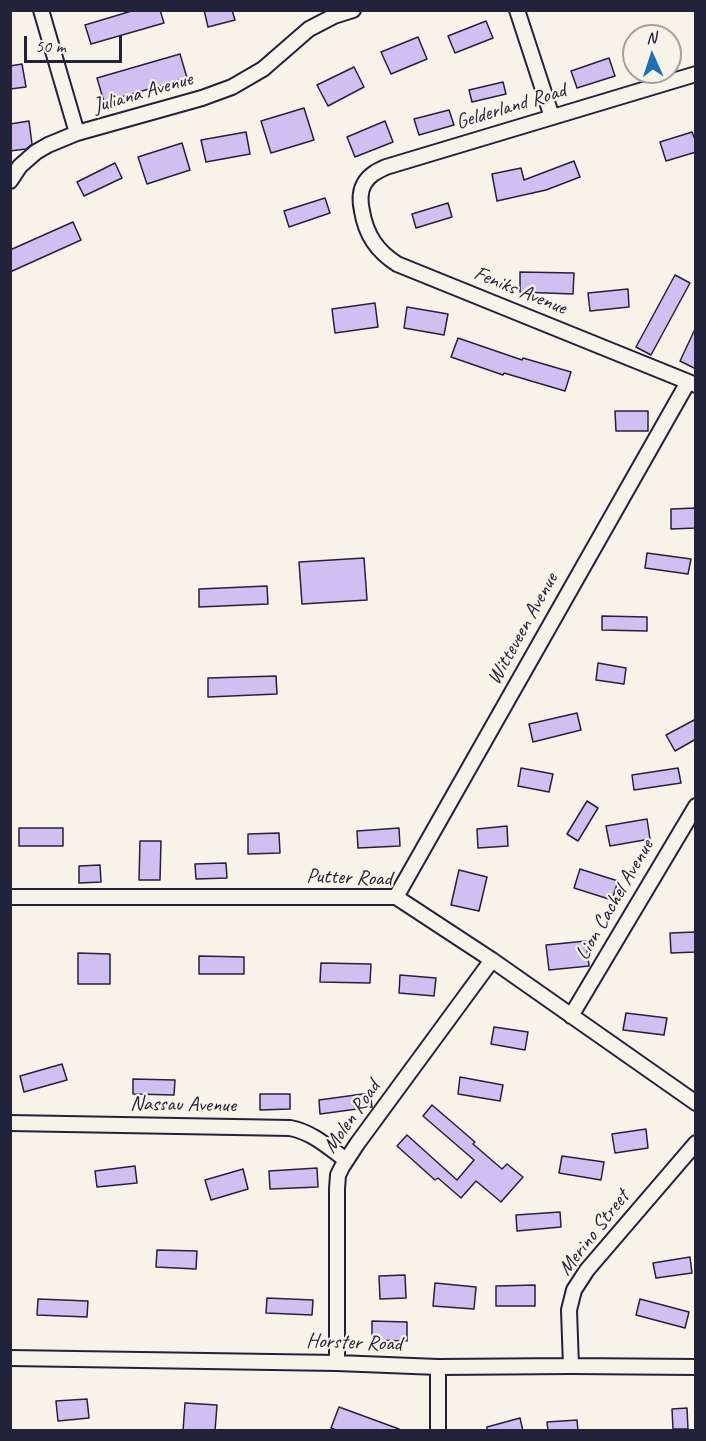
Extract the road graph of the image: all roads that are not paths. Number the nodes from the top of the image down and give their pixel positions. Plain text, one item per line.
1 (41, 10) edge
2 (353, 10) edge
3 (517, 10) edge
4 (696, 74) edge
5 (552, 117) junction
6 (76, 134) junction
7 (10, 181) edge
8 (360, 204) joint
9 (692, 383) edge
10 (696, 806) edge
11 (10, 897) edge
12 (396, 897) junction
13 (492, 960) junction
14 (572, 1017) junction
15 (696, 1103) edge
16 (10, 1123) edge
17 (696, 1143) edge
18 (346, 1160) junction
19 (10, 1358) edge
20 (337, 1363) junction
21 (571, 1366) junction
22 (438, 1367) junction
23 (696, 1367) edge
24 (438, 1431) edge

1 - 6 street
2 - 6 street, Juliana Avenue
3 - 5 street
4 - 5 street, Gelderland Road
5 - 8 street, Gelderland Road
6 - 7 street, Juliana Avenue
8 - 9 street, Feniks Avenue
9 - 12 street, Witteveen Avenue
10 - 14 street, Lion Cachel Avenue
11 - 12 street, Putter Road
12 - 13 street, Putter Road
13 - 14 street, Putter Road
13 - 18 street, Molen Road
14 - 15 street, Putter Road
16 - 18 street, Nassau Avenue
17 - 21 street, Merino Street
18 - 20 street, Molen Road
19 - 20 street, Horster Road
20 - 22 street, Horster Road
21 - 22 street, Horster Road
21 - 23 street, Horster Road
22 - 24 street

